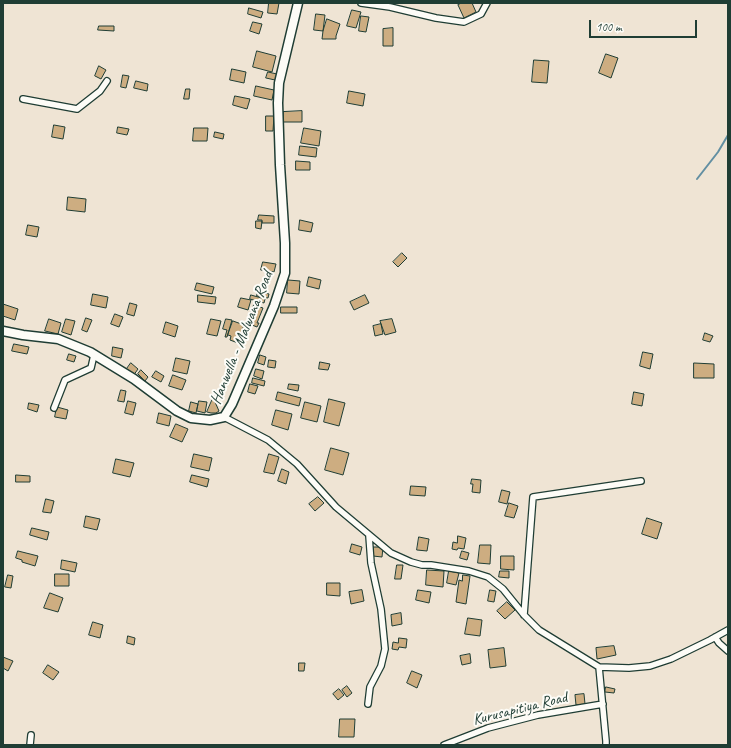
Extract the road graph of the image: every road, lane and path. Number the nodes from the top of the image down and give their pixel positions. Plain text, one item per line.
1 (298, 3) edge
2 (361, 3) edge
3 (486, 3) edge
4 (107, 81) dead end
5 (22, 99) dead end
6 (3, 332) edge
7 (94, 355) junction
8 (54, 408) dead end
9 (224, 417) junction
10 (641, 481) dead end
11 (369, 536) junction
12 (524, 615) junction
13 (728, 630) edge
14 (715, 637) junction
15 (728, 651) edge
16 (599, 667) junction
17 (368, 704) dead end
18 (603, 704) junction
19 (31, 735) dead end
20 (30, 745) edge
21 (444, 745) edge
22 (606, 745) edge

1 - 9 street, Hanwella - Malwana Road
2 - 3 street
4 - 5 street
6 - 7 street, Hanwella - Malwana Road
7 - 8 street
7 - 9 street, Hanwella - Malwana Road
9 - 11 street
10 - 12 street
11 - 12 street
11 - 17 street
12 - 16 street
13 - 14 street
14 - 15 street
14 - 16 street
16 - 18 street
18 - 21 street, Kurusapitiya Road
18 - 22 street
19 - 20 street

